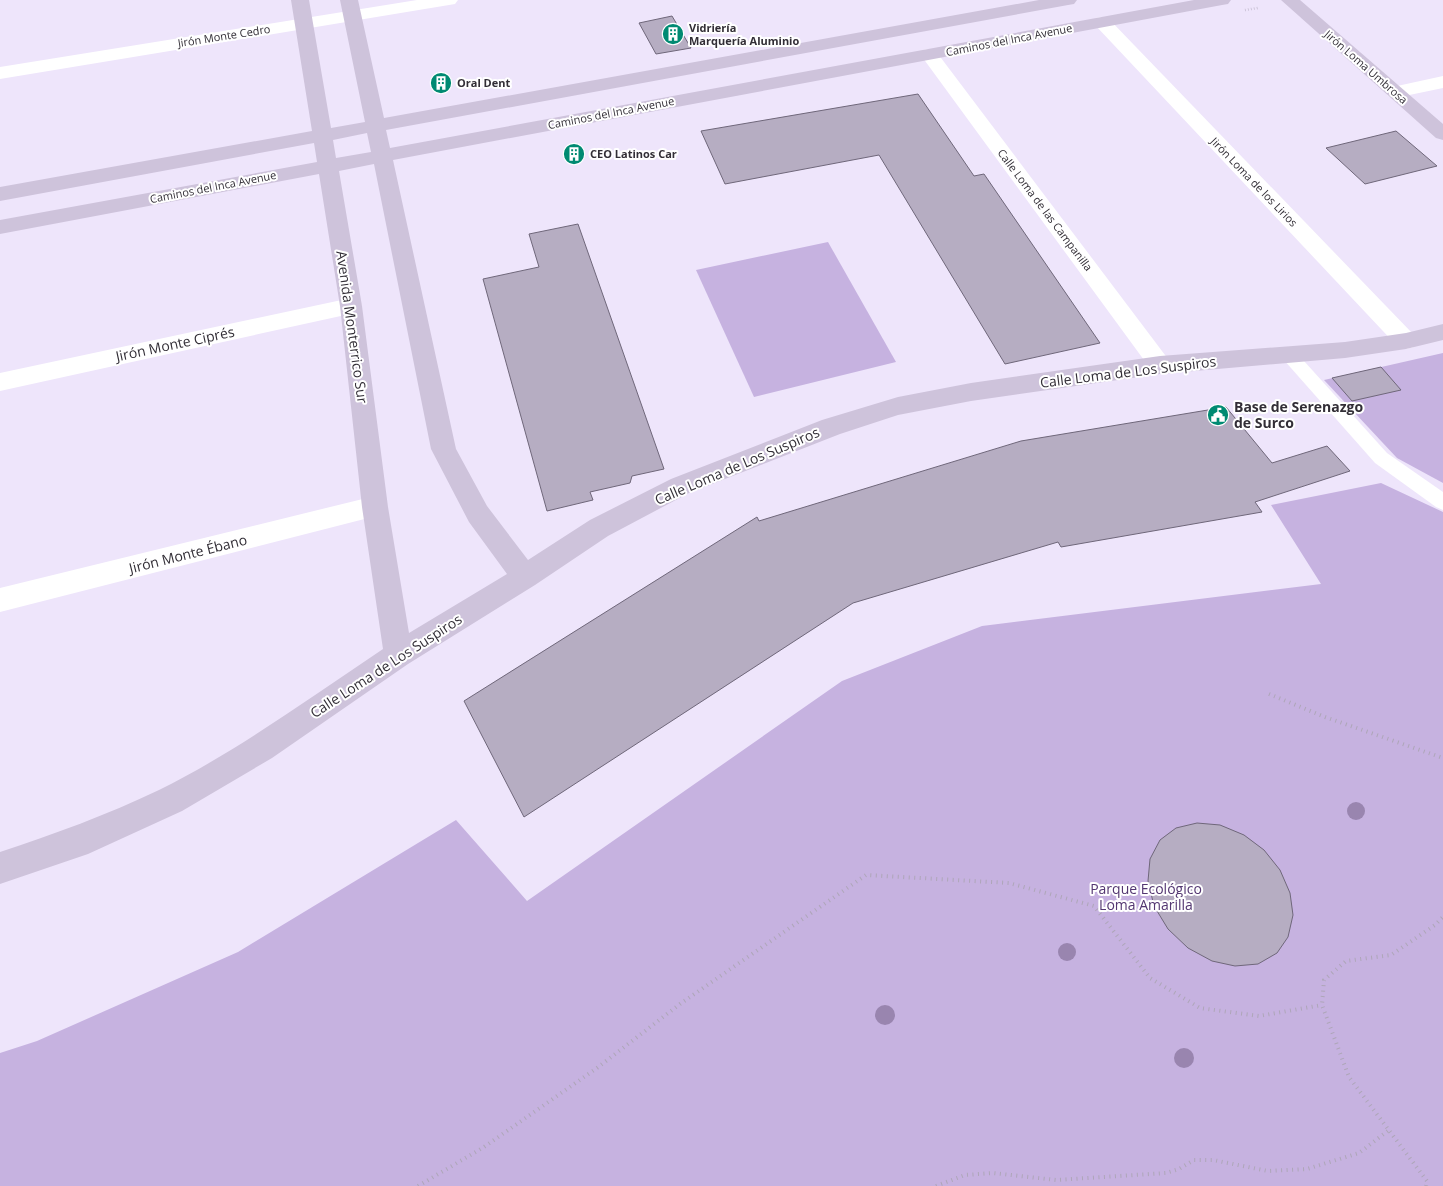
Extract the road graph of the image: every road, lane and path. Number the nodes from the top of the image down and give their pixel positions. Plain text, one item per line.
1 (300, 0) edge
2 (449, 0) edge
3 (1068, 0) edge
4 (1222, 0) edge
5 (1290, 0) edge
6 (351, 8) edge
7 (1102, 22) junction
8 (304, 23) junction
9 (930, 54) junction
10 (0, 73) edge
11 (1443, 82) edge
12 (1395, 92) junction
13 (376, 126) junction
14 (1443, 134) edge
15 (322, 135) junction
16 (382, 156) junction
17 (327, 166) junction
18 (0, 194) edge
19 (0, 227) edge
20 (351, 306) junction
21 (1443, 332) edge
22 (1406, 341) junction
23 (1289, 355) junction
24 (1160, 365) junction
25 (0, 382) edge
26 (1443, 502) edge
27 (376, 507) junction
28 (525, 577) junction
29 (0, 600) edge
30 (398, 656) junction
31 (1269, 694) dead end
32 (1443, 758) edge
33 (0, 868) edge
34 (1443, 917) edge
35 (1322, 1005) junction
36 (1389, 1130) junction
37 (418, 1186) edge
38 (936, 1186) edge
39 (1426, 1186) edge

1 - 8 street, Avenida Monterrico Sur
2 - 6 street, Jirón Monte Cedro
3 - 13 street
4 - 7 street, Caminos del Inca Avenue
5 - 12 street, Jirón Loma Umbrosa
6 - 8 street, Jirón Monte Cedro
6 - 13 street
7 - 9 street, Caminos del Inca Avenue
7 - 22 street, Jirón Loma de los Lirios
8 - 10 street, Jirón Monte Cedro
8 - 15 street, Avenida Monterrico Sur
9 - 16 street, Caminos del Inca Avenue
9 - 24 street, Calle Loma de las Campanilla
11 - 12 street
12 - 14 street, Jirón Loma Umbrosa
13 - 15 street
13 - 16 street
15 - 17 street, Avenida Monterrico Sur
15 - 18 street
16 - 17 street, Caminos del Inca Avenue
16 - 28 street
17 - 19 street, Caminos del Inca Avenue
17 - 20 street, Avenida Monterrico Sur
20 - 25 street, Jirón Monte Ciprés
20 - 27 street, Avenida Monterrico Sur
21 - 22 street, Calle Loma de Los Suspiros
22 - 23 street, Calle Loma de Los Suspiros
23 - 24 street, Calle Loma de Los Suspiros
23 - 26 lane
24 - 28 street, Calle Loma de Los Suspiros
27 - 29 street, Jirón Monte Ébano
27 - 30 street, Avenida Monterrico Sur
28 - 30 street, Calle Loma de Los Suspiros
30 - 33 street, Calle Loma de Los Suspiros
31 - 32 path
34 - 35 path
35 - 36 path
35 - 37 path
36 - 38 path
36 - 39 path

